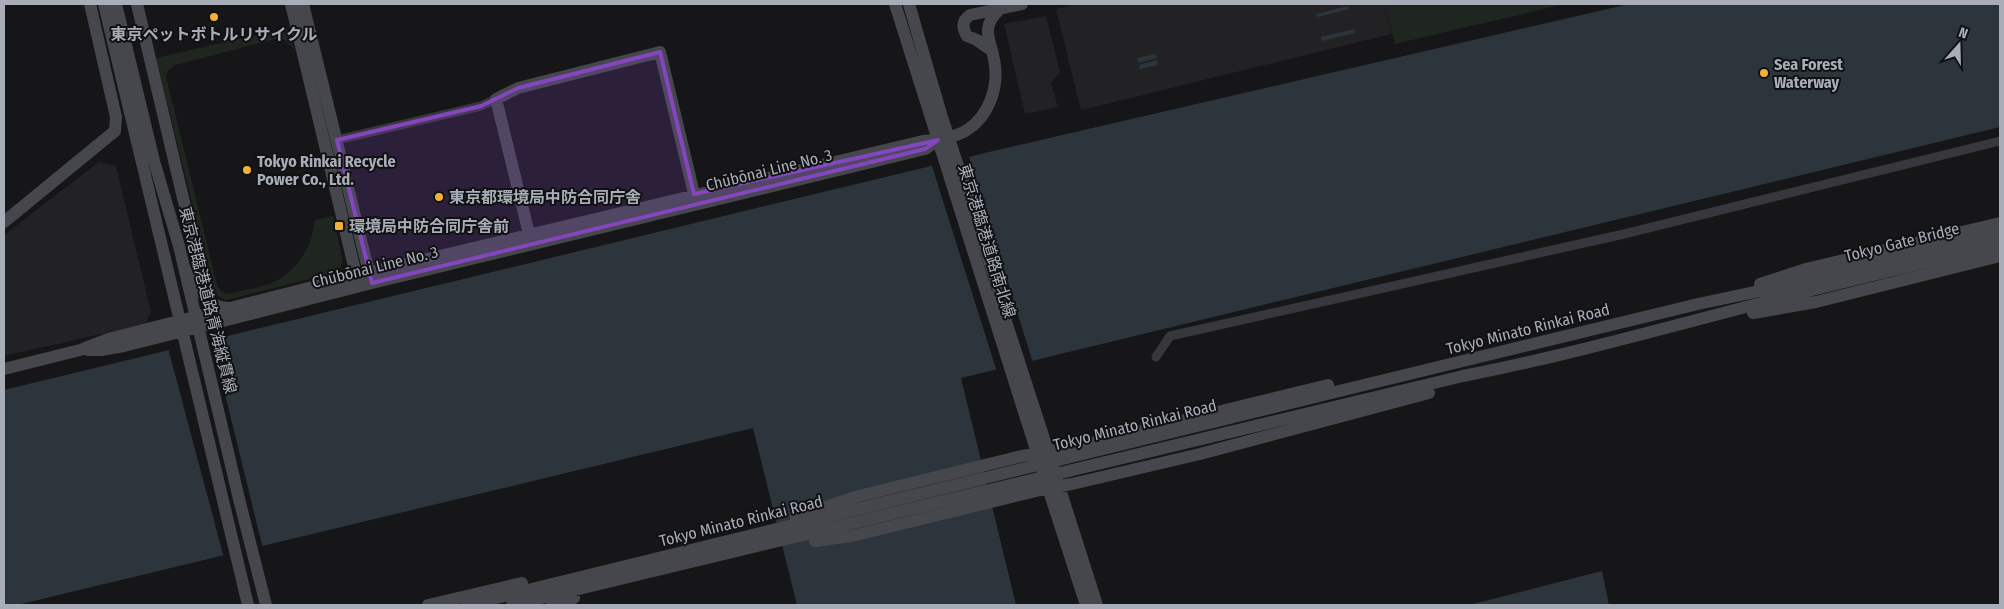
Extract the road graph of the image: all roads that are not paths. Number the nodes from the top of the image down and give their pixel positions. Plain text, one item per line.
1 (90, 4) edge
2 (104, 4) edge
3 (116, 4) edge
4 (137, 4) edge
5 (1022, 4) edge
6 (910, 5) edge
7 (298, 6) edge
8 (895, 7) edge
9 (999, 10) junction
10 (978, 14) junction
11 (988, 25) junction
12 (991, 50) junction
13 (496, 99) junction
14 (943, 138) junction
15 (337, 140) junction
16 (2000, 141) edge
17 (695, 200) junction
18 (4, 222) edge
19 (2000, 223) edge
20 (2000, 234) edge
21 (531, 240) junction
22 (2000, 244) edge
23 (179, 246) junction
24 (2000, 256) edge
25 (196, 279) junction
26 (364, 280) junction
27 (1812, 285) junction
28 (1698, 304) junction
29 (228, 308) junction
30 (197, 322) junction
31 (1692, 322) junction
32 (182, 326) junction
33 (1156, 357) dead end
34 (1463, 362) junction
35 (1510, 367) junction
36 (4, 369) edge
37 (1042, 452) junction
38 (1017, 478) junction
39 (1053, 487) junction
40 (749, 536) junction
41 (1071, 539) junction
42 (763, 546) junction
43 (630, 565) junction
44 (669, 567) junction
45 (248, 605) edge
46 (266, 605) edge
47 (428, 605) edge
48 (467, 605) edge
49 (512, 605) edge
50 (552, 605) edge
51 (1086, 605) edge
52 (1097, 605) edge

1 - 18 street
2 - 32 street, 東京港臨港道路青海縦貫線
3 - 23 street, 東京港臨港道路青海縦貫線
4 - 25 street
5 - 9 street
6 - 14 street, 東京港臨港道路南北線
7 - 15 street
7 - 26 street
8 - 14 street, 東京港臨港道路南北線
9 - 10 street
9 - 11 street
10 - 11 street
10 - 12 street
11 - 12 street, Chūbōnai Line No. 3
12 - 14 street, Chūbōnai Line No. 3
13 - 15 street
13 - 17 street
13 - 21 street
14 - 17 street, Chūbōnai Line No. 3
14 - 37 street, 東京港臨港道路南北線
15 - 26 street
16 - 33 street
17 - 21 street, Chūbōnai Line No. 3
19 - 28 street
20 - 27 street, Tokyo Gate Bridge
21 - 26 street, Chūbōnai Line No. 3
22 - 27 street, Tokyo Gate Bridge
23 - 25 street
23 - 30 street, 東京港臨港道路青海縦貫線
24 - 31 street
25 - 29 street
26 - 29 street, Chūbōnai Line No. 3
26 - 30 street, Chūbōnai Line No. 3
27 - 28 street, Tokyo Minato Rinkai Road
27 - 31 street, Tokyo Minato Rinkai Road
28 - 34 street, Tokyo Minato Rinkai Road
29 - 30 street, Chūbōnai Line No. 3
30 - 32 street, Chūbōnai Line No. 3
30 - 46 street, 東京港臨港道路青海縦貫線
31 - 35 street, Tokyo Minato Rinkai Road
32 - 36 street, Chūbōnai Line No. 3
32 - 45 street, 東京港臨港道路青海縦貫線
34 - 37 street
34 - 38 street, Tokyo Minato Rinkai Road
35 - 38 street, Tokyo Minato Rinkai Road
35 - 39 street
37 - 39 street, 東京港臨港道路南北線, bridge
37 - 40 street
38 - 40 street, Tokyo Minato Rinkai Road
38 - 42 street, Tokyo Minato Rinkai Road
39 - 41 street, 東京港臨港道路南北線
39 - 42 street
40 - 43 street, Tokyo Minato Rinkai Road
41 - 51 street
41 - 52 street
42 - 44 street, Tokyo Minato Rinkai Road
43 - 47 street
43 - 48 street, Tokyo Minato Rinkai Road
44 - 49 street, Tokyo Minato Rinkai Road
44 - 50 street

